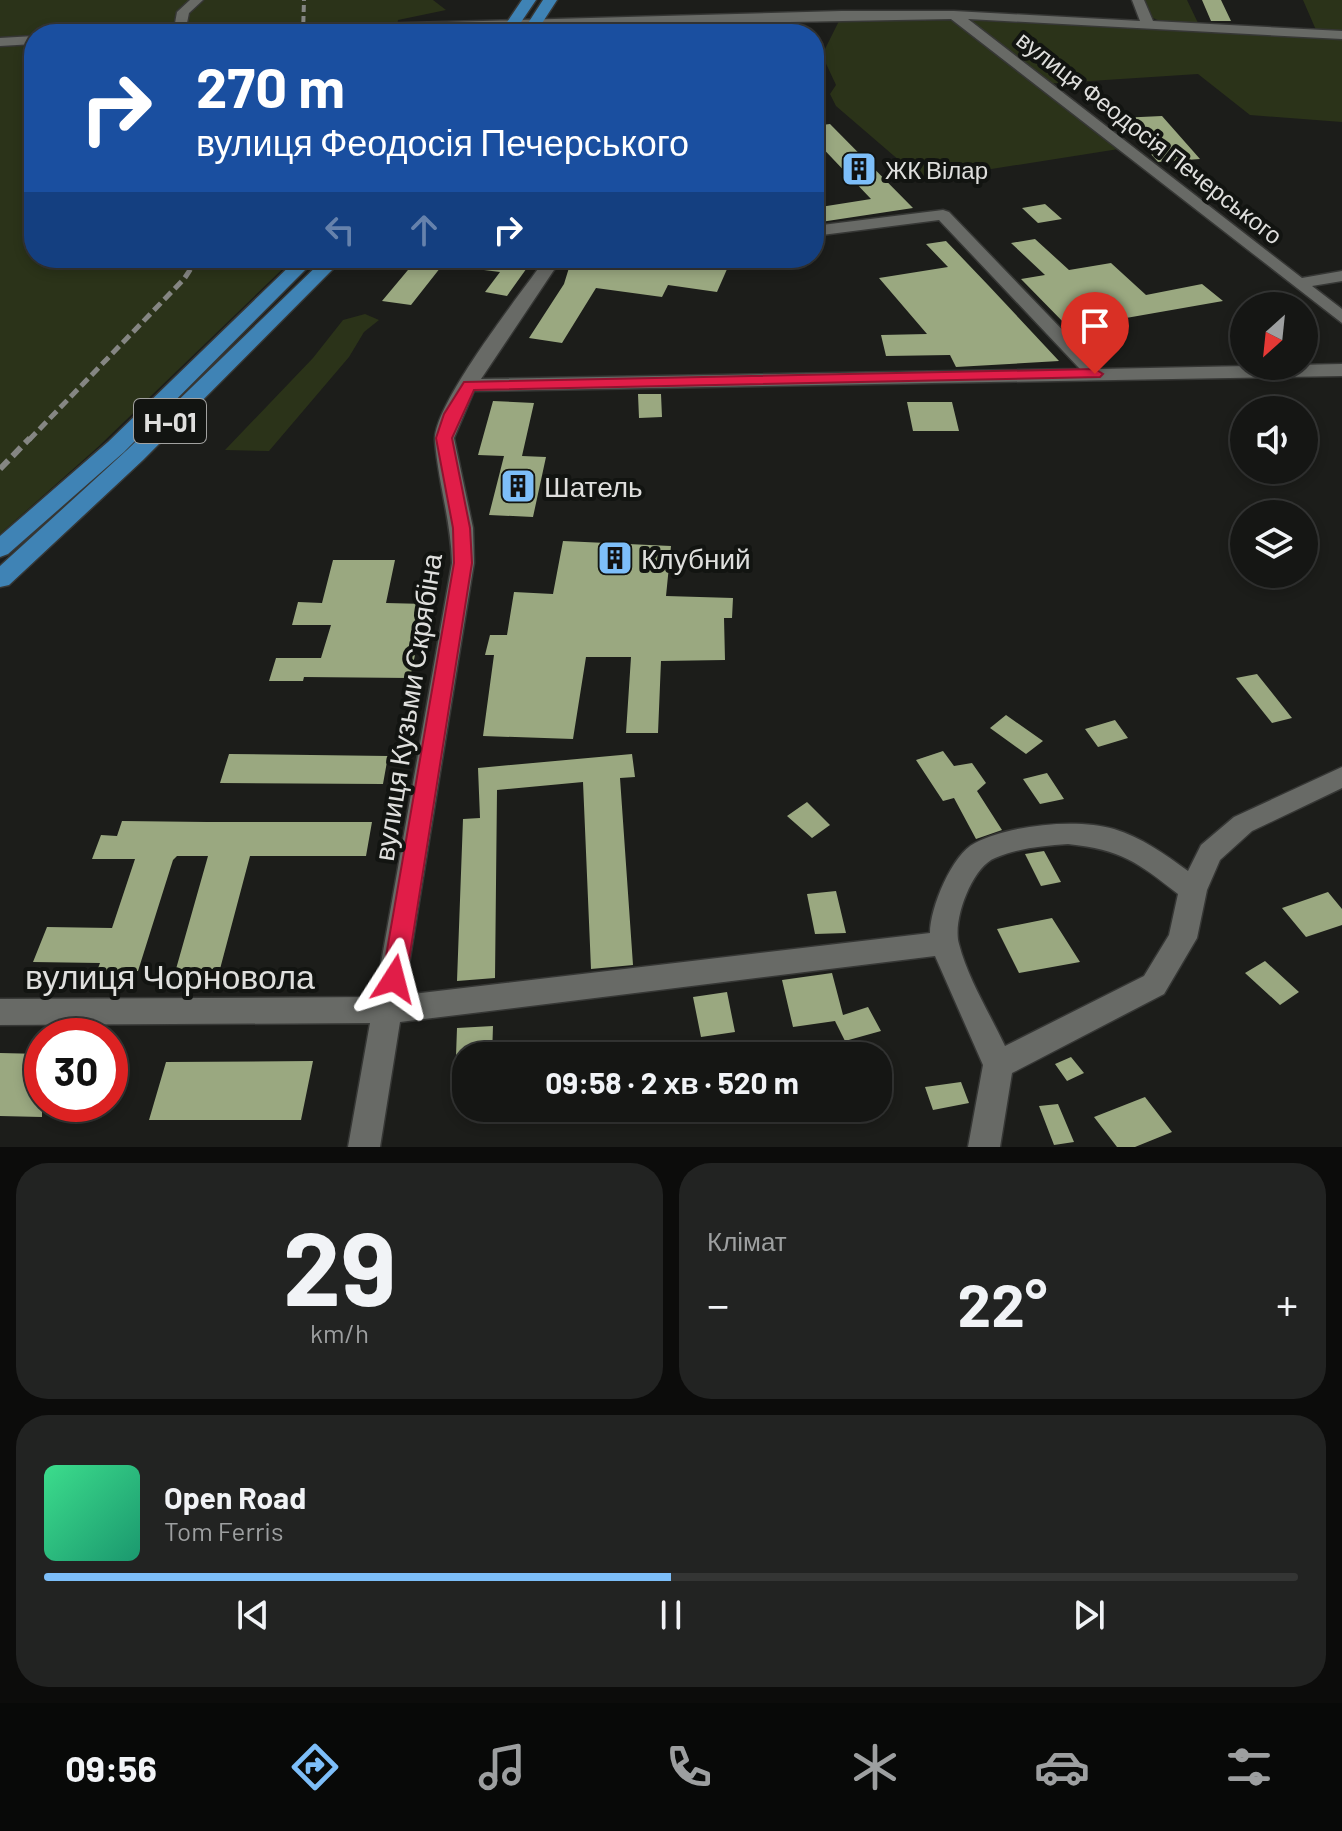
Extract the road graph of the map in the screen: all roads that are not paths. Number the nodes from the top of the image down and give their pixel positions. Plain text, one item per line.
1 (197, 0) edge
2 (529, 0) edge
3 (550, 0) edge
4 (1138, 0) edge
5 (954, 15) junction
6 (712, 18) junction
7 (182, 24) edge
8 (513, 24) edge
9 (535, 24) edge
10 (604, 24) edge
11 (708, 24) edge
12 (1148, 24) junction
13 (1342, 35) edge
14 (24, 41) edge
15 (0, 42) edge
16 (824, 230) edge
17 (298, 268) edge
18 (325, 268) edge
19 (547, 268) edge
20 (1342, 276) edge
21 (1298, 284) junction
22 (1342, 318) edge
23 (1342, 370) edge
24 (1095, 374) junction
25 (469, 385) junction
26 (0, 549) edge
27 (0, 579) edge
28 (1342, 777) edge
29 (1193, 890) junction
30 (944, 943) junction
31 (389, 1010) junction
32 (0, 1012) edge
33 (998, 1065) junction
34 (364, 1147) edge
35 (984, 1147) edge

1 - 7 street
2 - 8 main road
3 - 9 main road
4 - 12 street
5 - 6 street
5 - 12 street
5 - 21 street, вулиця Феодосія Печерського
6 - 10 street
6 - 11 street
12 - 13 street
14 - 15 street
16 - 24 street
17 - 26 main road, Н-01
18 - 27 main road, Н-01
19 - 25 street, вулиця Кузьми Скрябіна
20 - 21 street
21 - 22 street, вулиця Феодосія Печерського
23 - 24 street
24 - 25 street
25 - 31 street, вулиця Кузьми Скрябіна
28 - 29 street
29 - 30 street
29 - 33 street
30 - 31 street, вулиця Чорновола
30 - 33 street
31 - 32 street, вулиця Чорновола
31 - 34 street, вулиця Кузьми Скрябіна
33 - 35 street

